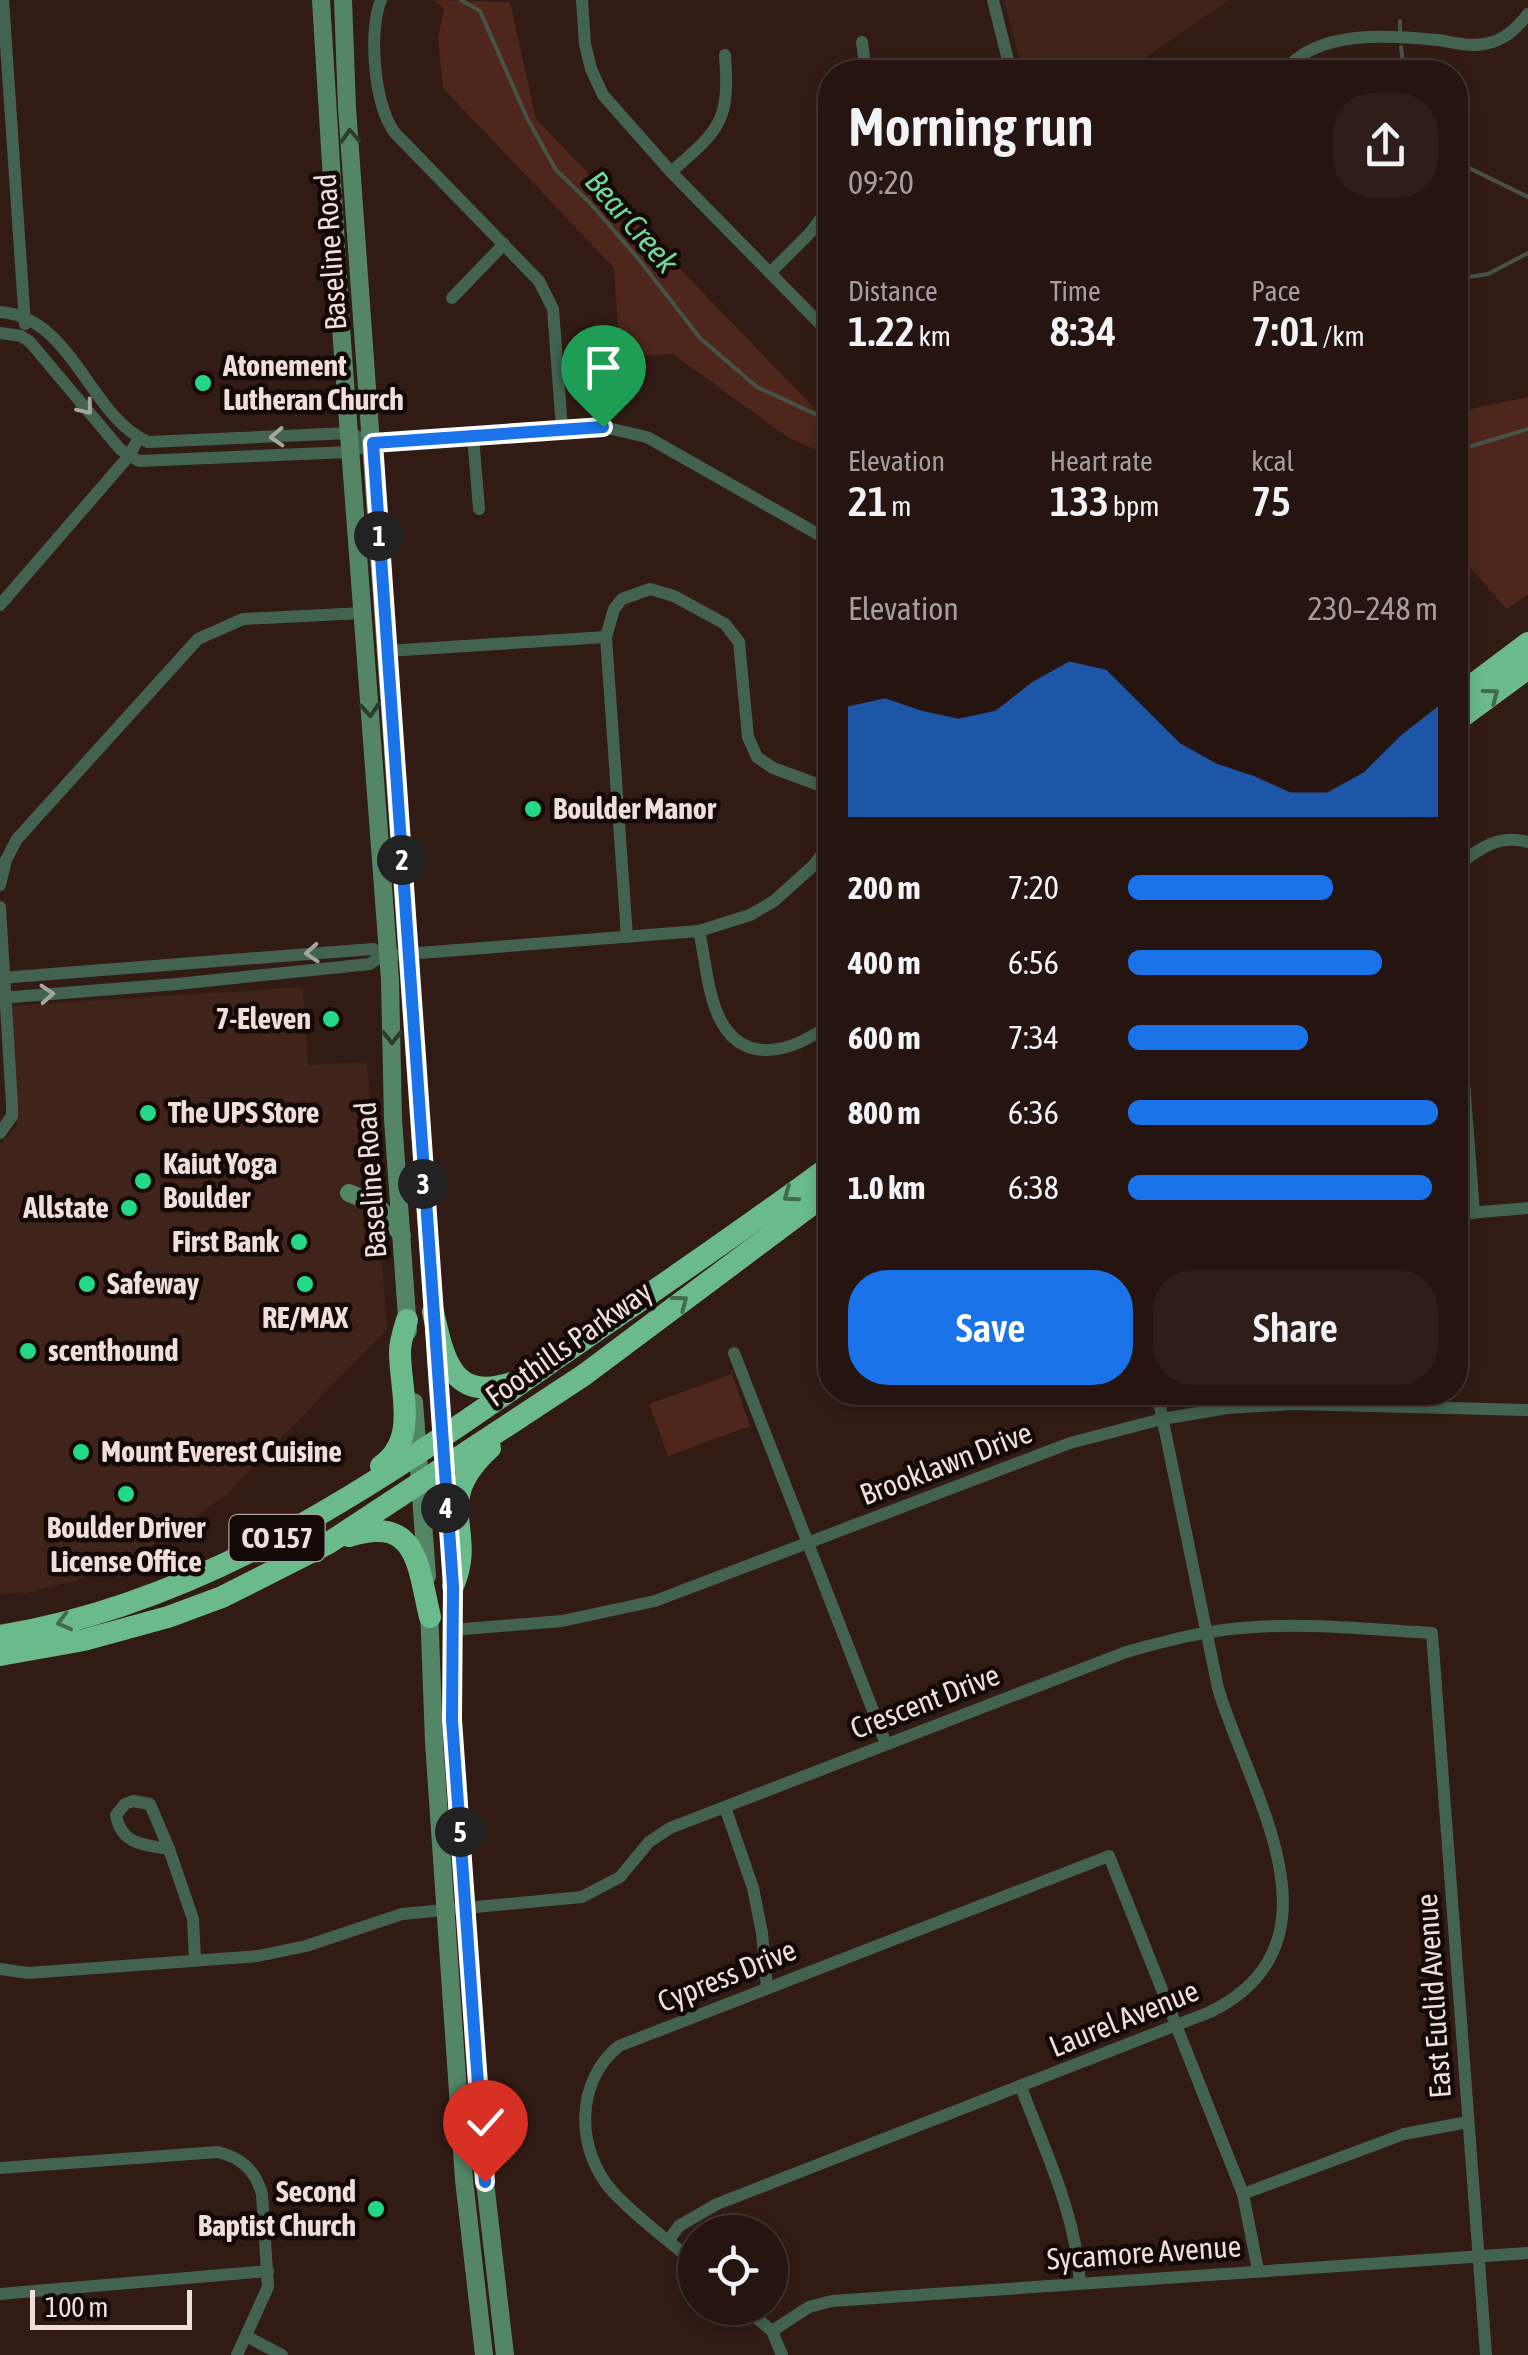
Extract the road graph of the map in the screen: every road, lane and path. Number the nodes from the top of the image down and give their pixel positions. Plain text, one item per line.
1 (4, 0) edge
2 (322, 0) edge
3 (342, 0) edge
4 (381, 0) edge
5 (582, 0) edge
6 (993, 0) edge
7 (1528, 14) edge
8 (862, 42) dead end
9 (724, 55) dead end
10 (864, 60) edge
11 (1008, 60) edge
12 (1297, 60) edge
13 (671, 172) junction
14 (818, 222) edge
15 (504, 244) junction
16 (770, 273) junction
17 (452, 298) dead end
18 (0, 312) edge
19 (26, 318) junction
20 (818, 322) edge
21 (0, 333) edge
22 (21, 336) junction
23 (562, 429) junction
24 (473, 436) junction
25 (139, 438) junction
26 (350, 443) junction
27 (373, 443) junction
28 (128, 457) junction
29 (479, 508) dead end
30 (818, 534) edge
31 (0, 605) edge
32 (363, 612) junction
33 (606, 636) junction
34 (1528, 644) edge
35 (387, 651) junction
36 (1528, 668) edge
37 (1468, 688) edge
38 (1468, 712) edge
39 (818, 785) edge
40 (1528, 842) edge
41 (1468, 858) edge
42 (818, 860) edge
43 (0, 885) edge
44 (0, 907) edge
45 (700, 931) junction
46 (628, 937) junction
47 (408, 954) junction
48 (384, 955) junction
49 (2, 978) edge
50 (3, 997) edge
51 (818, 1033) edge
52 (0, 1133) edge
53 (1468, 1134) edge
54 (818, 1174) edge
55 (350, 1193) dead end
56 (818, 1200) edge
57 (1528, 1208) edge
58 (1468, 1213) edge
59 (1474, 1213) junction
60 (402, 1236) junction
61 (433, 1312) junction
62 (407, 1320) junction
63 (734, 1352) dead end
64 (546, 1366) junction
65 (584, 1376) junction
66 (1159, 1405) edge
67 (1276, 1405) edge
68 (1331, 1405) edge
69 (1528, 1410) edge
70 (1162, 1419) junction
71 (441, 1439) junction
72 (418, 1455) junction
73 (443, 1468) junction
74 (420, 1482) junction
75 (294, 1529) junction
76 (810, 1543) junction
77 (327, 1544) junction
78 (453, 1586) junction
79 (430, 1617) junction
80 (452, 1630) junction
81 (1206, 1633) junction
82 (1432, 1633) joint
83 (0, 1636) edge
84 (0, 1655) edge
85 (886, 1744) junction
86 (725, 1806) junction
87 (168, 1850) junction
88 (456, 1908) junction
89 (196, 1960) junction
90 (0, 1969) edge
91 (767, 1988) junction
92 (1177, 2025) junction
93 (1021, 2087) junction
94 (1468, 2122) junction
95 (258, 2154) dead end
96 (246, 2165) junction
97 (0, 2168) edge
98 (1243, 2194) junction
99 (669, 2240) junction
100 (678, 2248) edge
101 (1528, 2253) edge
102 (1480, 2256) junction
103 (268, 2270) junction
104 (1258, 2270) junction
105 (1080, 2282) junction
106 (0, 2294) edge
107 (765, 2325) edge
108 (772, 2331) junction
109 (246, 2336) junction
110 (237, 2355) edge
111 (282, 2355) edge
112 (484, 2355) edge
113 (505, 2355) edge
114 (782, 2355) edge
115 (1486, 2355) edge

1 - 19 street
2 - 26 main road, Baseline Road
27 -> 3 main road, Baseline Road
4 - 15 street
5 - 13 street
6 - 11 street
7 - 12 street
8 - 10 street
9 - 13 street
13 - 16 street
14 - 16 street
15 - 17 street
15 - 23 street
16 - 20 street
18 - 19 street
19 - 22 street
19 - 25 street
21 - 22 street
22 -> 28 street
23 - 24 street
23 - 30 street
24 - 27 street
24 - 29 street
26 -> 25 street
25 - 28 street
26 - 27 street
26 - 28 street
26 - 32 main road, Baseline Road
27 - 35 main road, Baseline Road
28 - 31 street
32 - 43 street
32 -> 48 main road, Baseline Road
33 - 35 street
33 - 39 street
33 - 46 street
34 - 37 highway
35 - 47 main road, Baseline Road
38 -> 36 highway
40 - 41 street
42 - 45 street
44 - 49 street
45 - 46 street
45 - 51 street
46 - 47 street
47 - 48 street
47 - 61 main road, Baseline Road
48 -> 49 street
50 -> 48 street
48 -> 60 main road, Baseline Road
49 - 50 street
50 - 52 street
53 - 59 street
54 -> 64 highway, Foothills Parkway / CO 157
55 - 60 main road
65 -> 56 highway, Foothills Parkway / CO 157
57 - 59 street
58 - 59 street
60 - 62 main road, Baseline Road
61 - 64 highway
61 - 71 main road, Baseline Road
62 - 72 main road, Baseline Road
62 - 75 highway
63 - 76 street
64 - 71 highway, Foothills Parkway / CO 157
65 - 73 highway, Foothills Parkway / CO 157
65 - 78 highway
66 - 70 street, Laurel Avenue
67 - 70 street, Brooklawn Drive
68 - 69 street, Brooklawn Drive
70 - 76 street, Brooklawn Drive
70 - 81 street, Laurel Avenue
71 - 72 highway, Foothills Parkway / CO 157
71 - 73 main road, Baseline Road
72 - 74 main road, Baseline Road
72 - 75 highway, Foothills Parkway / CO 157
73 - 74 highway, Foothills Parkway / CO 157
73 - 78 main road, Baseline Road
74 - 77 highway, Foothills Parkway / CO 157
74 - 79 main road, Baseline Road
75 -> 83 highway, Foothills Parkway / CO 157
76 - 80 street, Brooklawn Drive
76 - 85 street
77 - 79 highway
77 - 84 highway, Foothills Parkway / CO 157
78 - 80 main road, Baseline Road
79 - 88 main road, Baseline Road
80 - 88 main road, Baseline Road
81 - 82 street, Crescent Drive
81 - 85 street, Crescent Drive
81 - 92 street, Laurel Avenue
82 - 94 street, East Euclid Avenue
85 - 86 street, Crescent Drive
86 - 88 street, Crescent Drive
86 - 91 street
87 - 87 street
87 - 89 street
88 - 89 street, Crescent Drive
88 - 112 main road, Baseline Road
88 - 113 main road, Baseline Road
89 - 90 street, Crescent Drive
91 - 92 street, Cypress Drive
91 - 99 street, Cypress Drive
92 - 93 street, Laurel Avenue
92 - 98 street
93 - 99 street, Laurel Avenue
93 - 105 street
94 - 98 street
94 - 102 street, East Euclid Avenue
95 - 96 street
96 - 97 street
96 - 103 street
98 - 104 street
99 - 100 street, Cypress Drive
101 - 102 street, Sycamore Avenue
102 - 104 street, Sycamore Avenue
102 - 115 street, East Euclid Avenue
103 - 106 street
103 - 109 street
104 - 105 street, Sycamore Avenue
105 - 108 street, Sycamore Avenue
107 - 108 street
108 - 114 street
109 - 110 street
109 - 111 street

